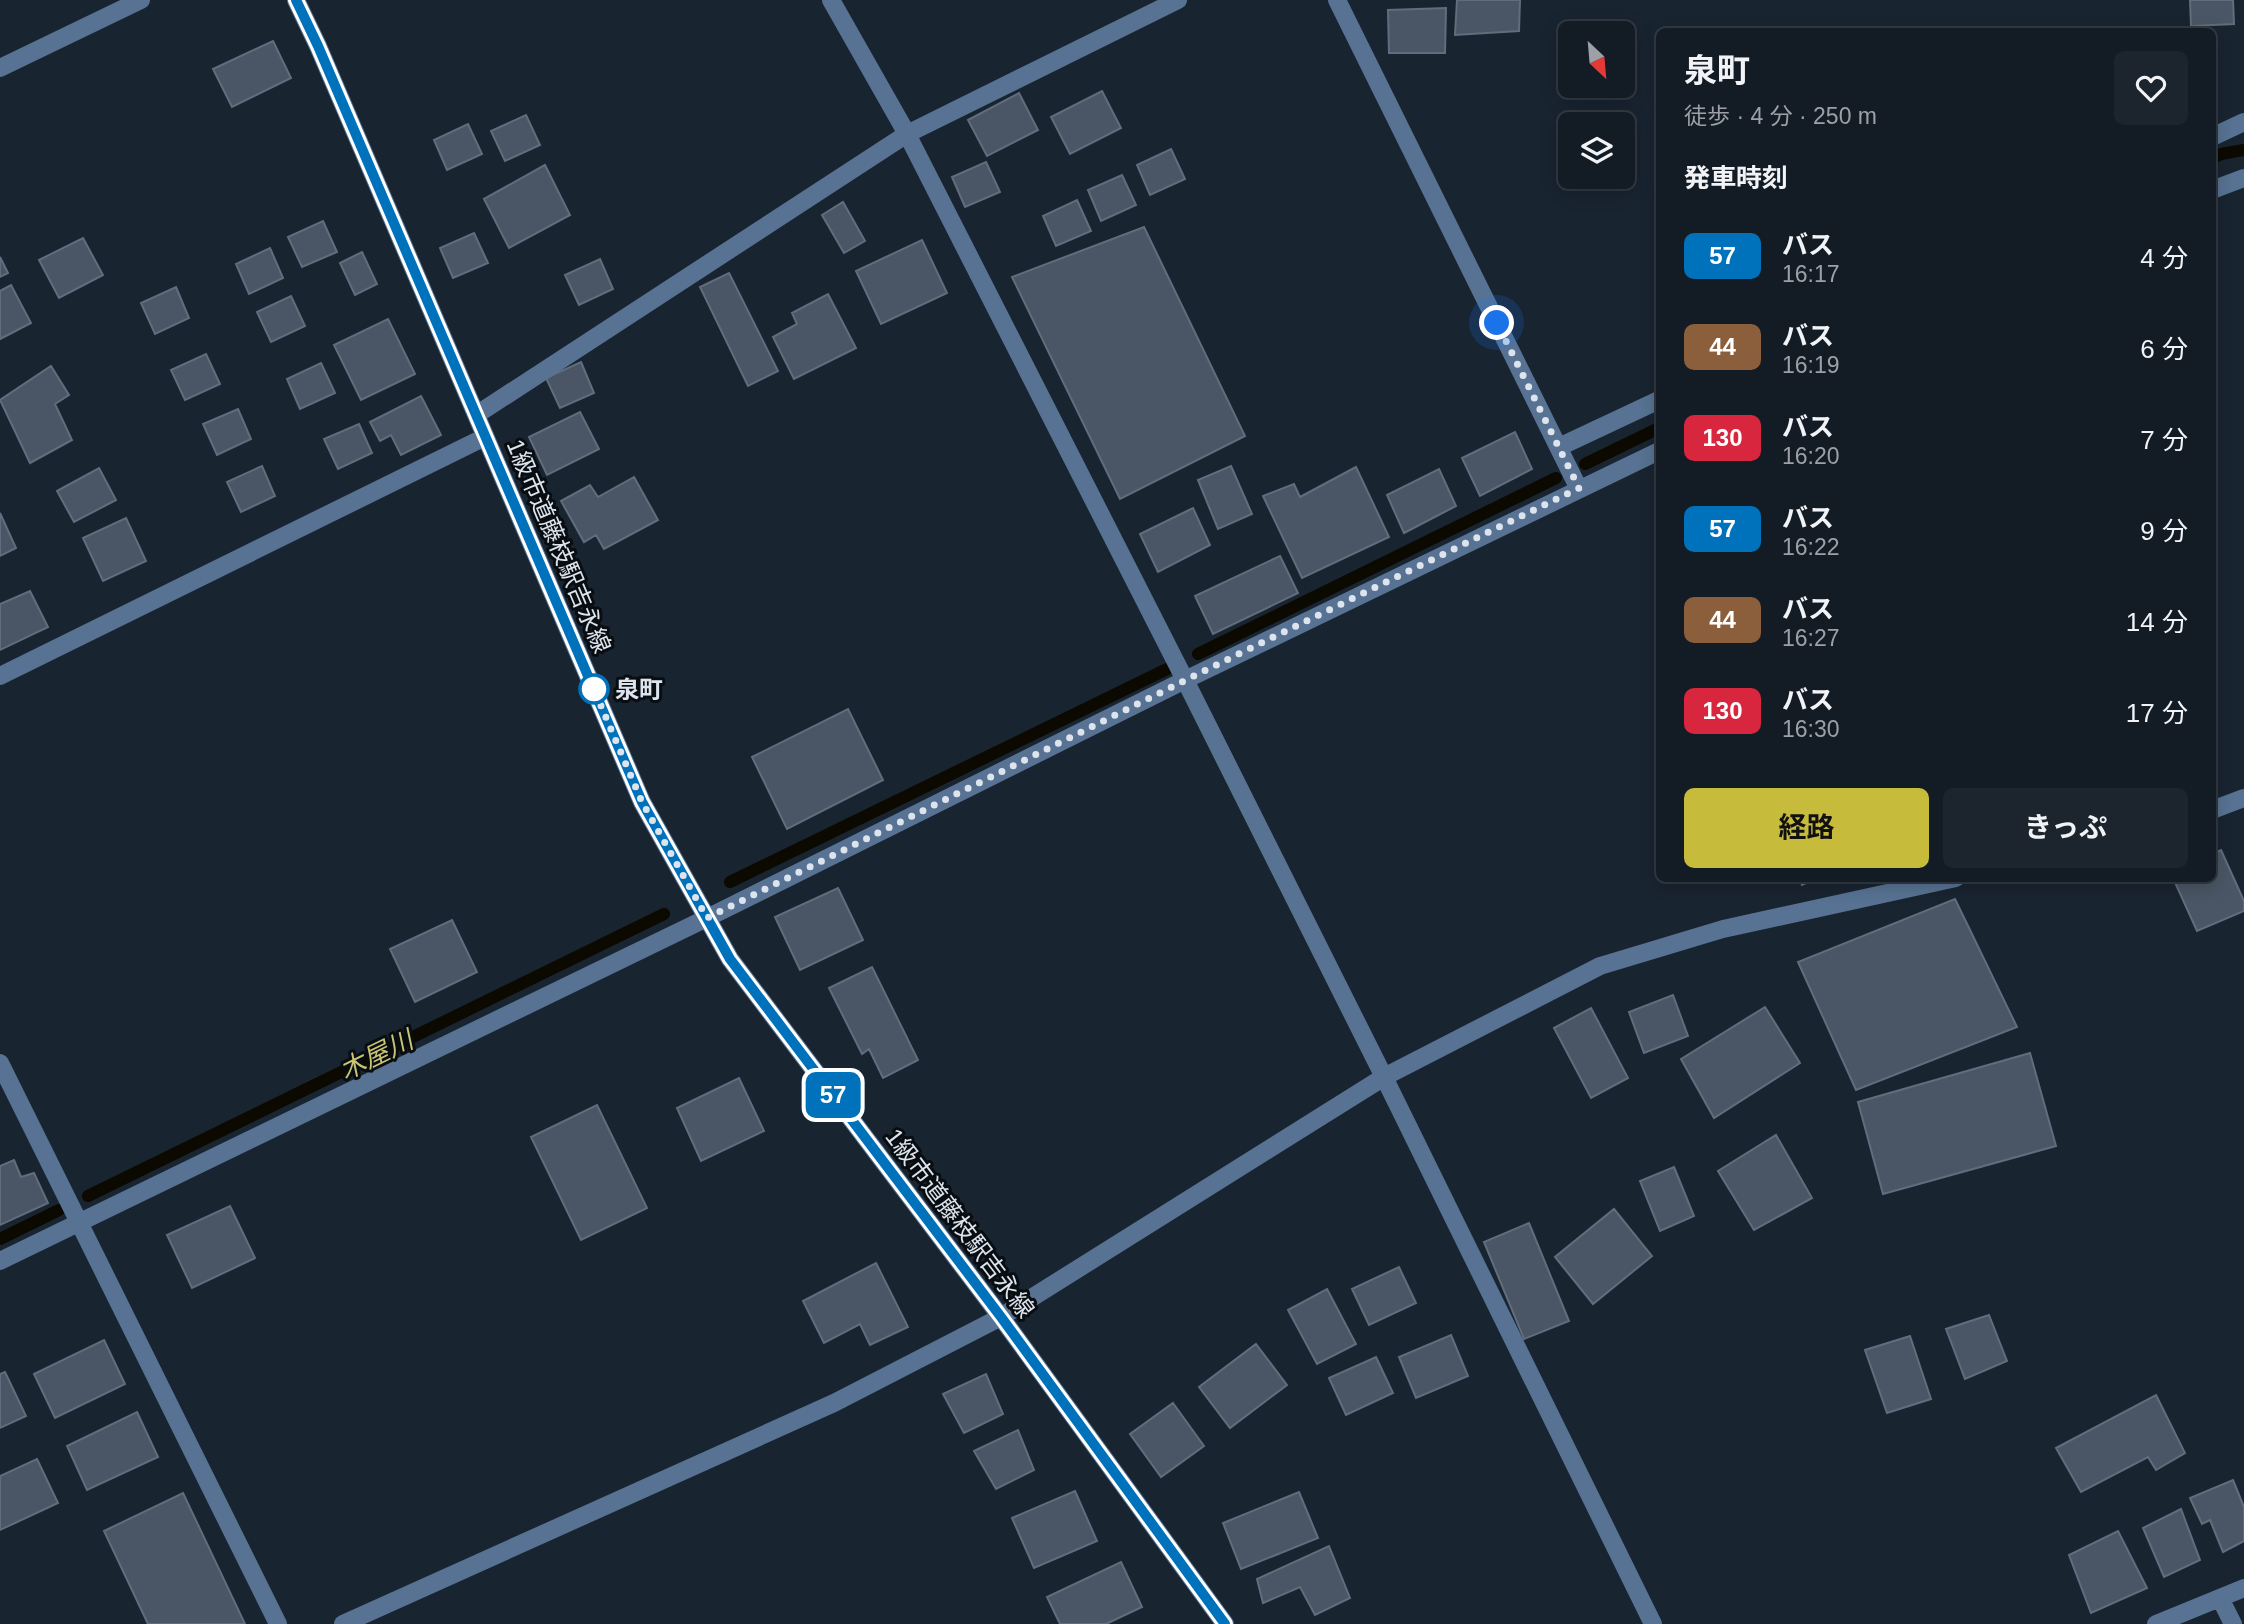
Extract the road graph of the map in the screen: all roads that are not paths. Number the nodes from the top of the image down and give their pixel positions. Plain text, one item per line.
1 (141, 0) edge
2 (296, 0) edge
3 (831, 0) edge
4 (1178, 0) edge
5 (1337, 0) edge
6 (0, 68) edge
7 (2244, 122) edge
8 (907, 134) junction
9 (2216, 135) edge
10 (2244, 178) edge
11 (2216, 188) edge
12 (1656, 401) edge
13 (476, 415) junction
14 (485, 437) junction
15 (1559, 447) junction
16 (1656, 452) edge
17 (1579, 488) junction
18 (0, 676) edge
19 (1185, 680) junction
20 (2244, 798) edge
21 (2216, 808) edge
22 (1938, 882) edge
23 (707, 918) junction
24 (0, 1063) edge
25 (1384, 1077) junction
26 (78, 1222) junction
27 (0, 1261) edge
28 (1001, 1317) junction
29 (2244, 1588) edge
30 (2221, 1600) junction
31 (278, 1624) edge
32 (343, 1624) edge
33 (1225, 1624) edge
34 (1653, 1624) edge
35 (2155, 1624) edge
36 (2233, 1624) edge

1 - 6 street
2 - 13 street, 1級市道藤枝駅吉永線
3 - 8 street
4 - 8 street
5 - 15 street
7 - 9 street
8 - 13 street
8 - 19 street
10 - 11 street
12 - 15 street
13 - 14 street, 1級市道藤枝駅吉永線
14 - 18 street
14 - 23 street, 1級市道藤枝駅吉永線
15 - 17 street
16 - 17 street
17 - 19 street
19 - 23 street
19 - 25 street
20 - 21 street
22 - 25 street
23 - 26 street
23 - 28 street, 1級市道藤枝駅吉永線
24 - 26 street
25 - 28 street
25 - 34 street
26 - 27 street
26 - 31 street
28 - 32 street
28 - 33 street, 1級市道藤枝駅吉永線
29 - 30 street
30 - 35 street
30 - 36 street

